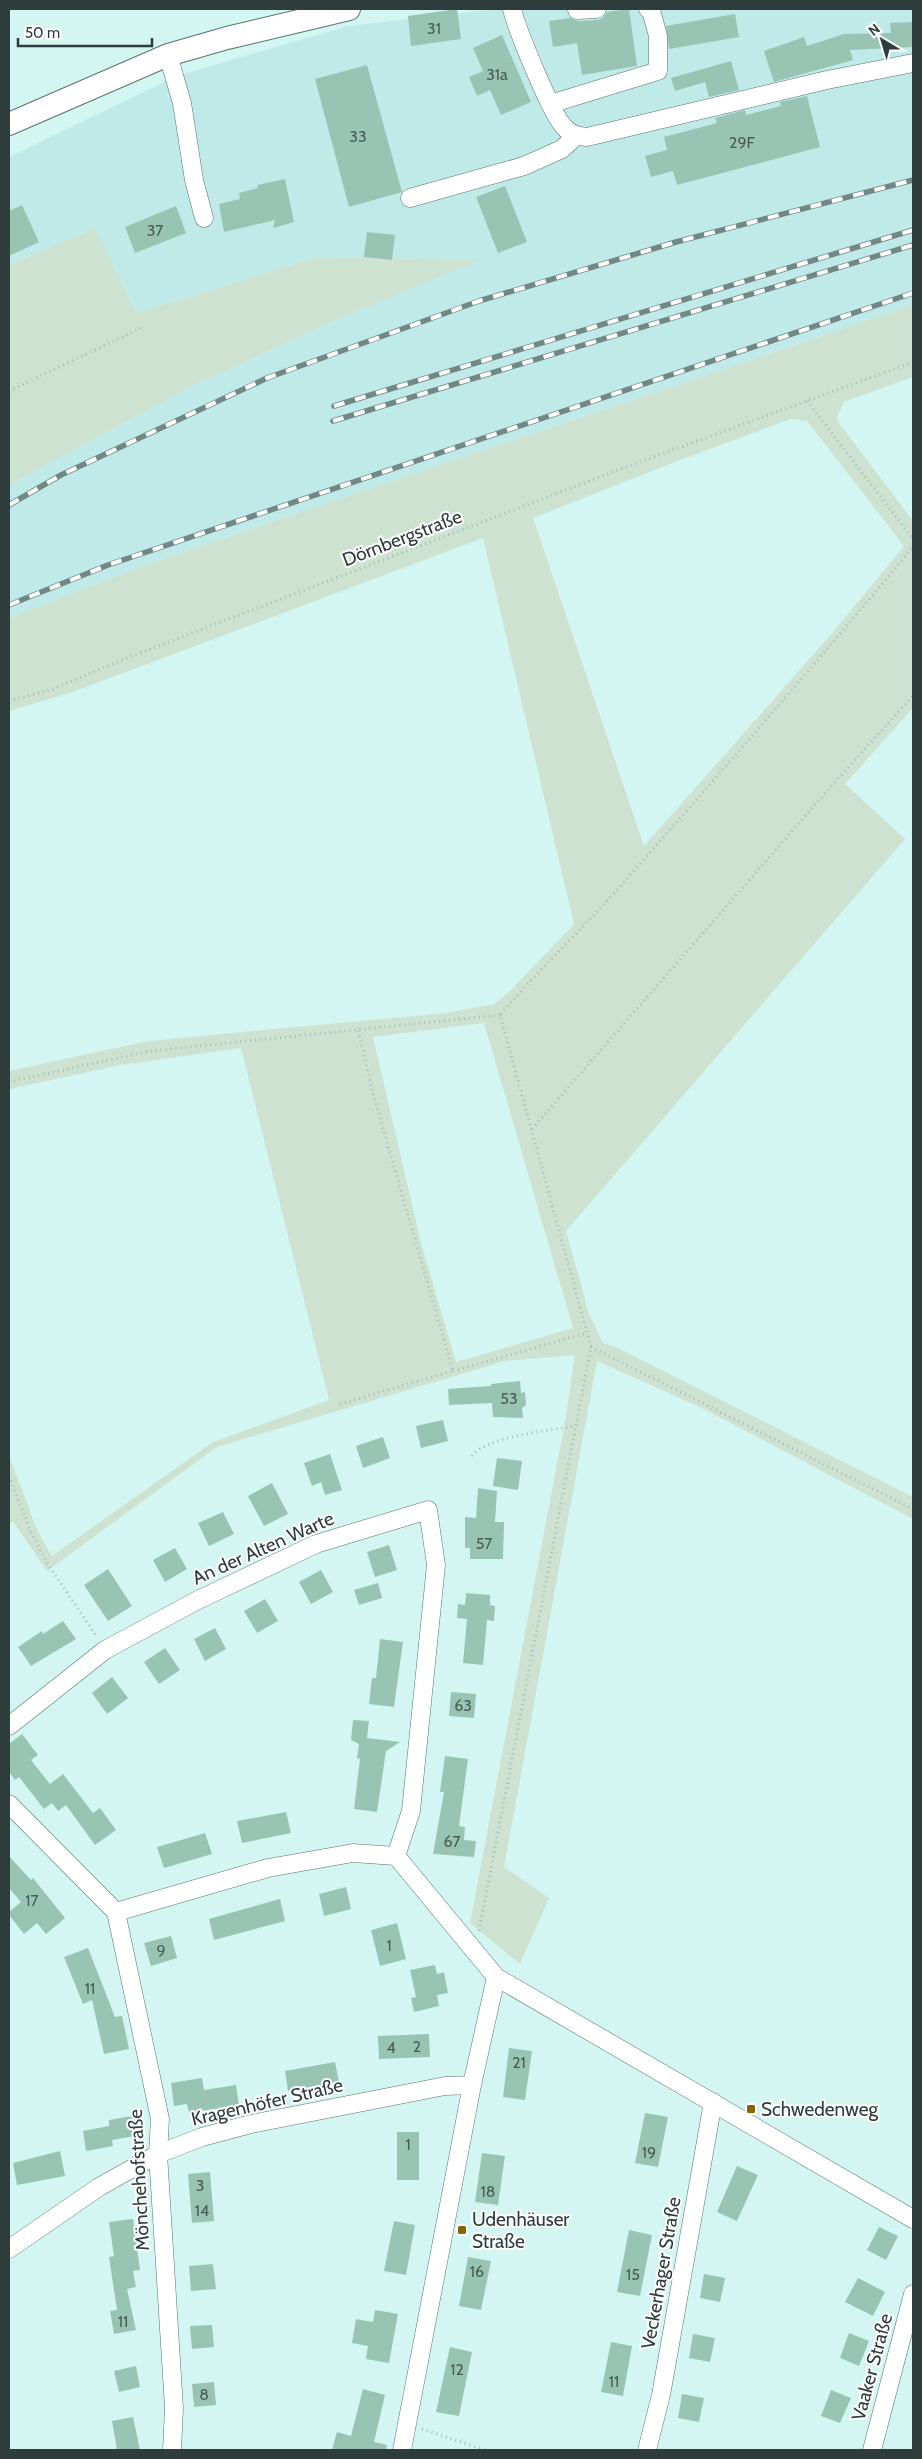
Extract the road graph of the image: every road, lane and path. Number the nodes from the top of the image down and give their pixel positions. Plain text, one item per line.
1 (349, 9) edge
2 (512, 9) edge
3 (597, 9) edge
4 (648, 9) edge
5 (577, 10) edge
6 (168, 55) junction
7 (913, 63) edge
8 (550, 104) junction
9 (9, 124) edge
10 (576, 136) junction
11 (410, 198) dead end
12 (204, 218) dead end
13 (143, 327) dead end
14 (913, 362) edge
15 (9, 391) edge
16 (807, 401) junction
17 (913, 539) edge
18 (913, 547) edge
19 (913, 696) edge
20 (9, 701) edge
21 (500, 1016) junction
22 (358, 1030) junction
23 (9, 1082) edge
24 (531, 1129) junction
25 (587, 1333) junction
26 (591, 1347) junction
27 (454, 1371) junction
28 (340, 1404) dead end
29 (576, 1426) junction
30 (472, 1456) dead end
31 (9, 1476) edge
32 (913, 1509) edge
33 (105, 1650) junction
34 (9, 1726) edge
35 (9, 1804) edge
36 (396, 1856) junction
37 (116, 1912) junction
38 (475, 1951) junction
39 (496, 1977) junction
40 (472, 2085) junction
41 (713, 2102) junction
42 (158, 2154) junction
43 (913, 2219) edge
44 (9, 2249) edge
45 (913, 2294) edge
46 (408, 2425) junction
47 (172, 2450) edge
48 (402, 2450) edge
49 (485, 2450) edge
50 (647, 2450) edge
51 (872, 2450) edge

1 - 6 main road
2 - 8 street
3 - 5 street
4 - 8 street
6 - 9 main road
6 - 12 street
7 - 10 street
8 - 10 street
10 - 11 street
13 - 15 path
14 - 16 path, Dörnbergstraße
16 - 17 path
16 - 20 path, Dörnbergstraße
18 - 21 path
19 - 24 path
21 - 22 path
21 - 24 path
22 - 23 path
22 - 27 path
24 - 25 path
25 - 26 path
25 - 27 path
26 - 29 path
26 - 32 path
27 - 28 path
29 - 30 path
29 - 38 path
31 - 33 path
33 - 34 street, An der Alten Warte
33 - 36 street, An der Alten Warte
35 - 37 street
36 - 37 street
36 - 38 street
37 - 42 street, Mönchehofstraße
38 - 39 street
39 - 40 street
39 - 41 street
40 - 42 street, Kragenhöfer Straße
40 - 46 street
41 - 43 street
41 - 50 street, Veckerhager Straße
42 - 44 street, Kragenhöfer Straße
42 - 47 street, Mönchehofstraße
45 - 51 street, Vaaker Straße
46 - 48 street
46 - 49 path

